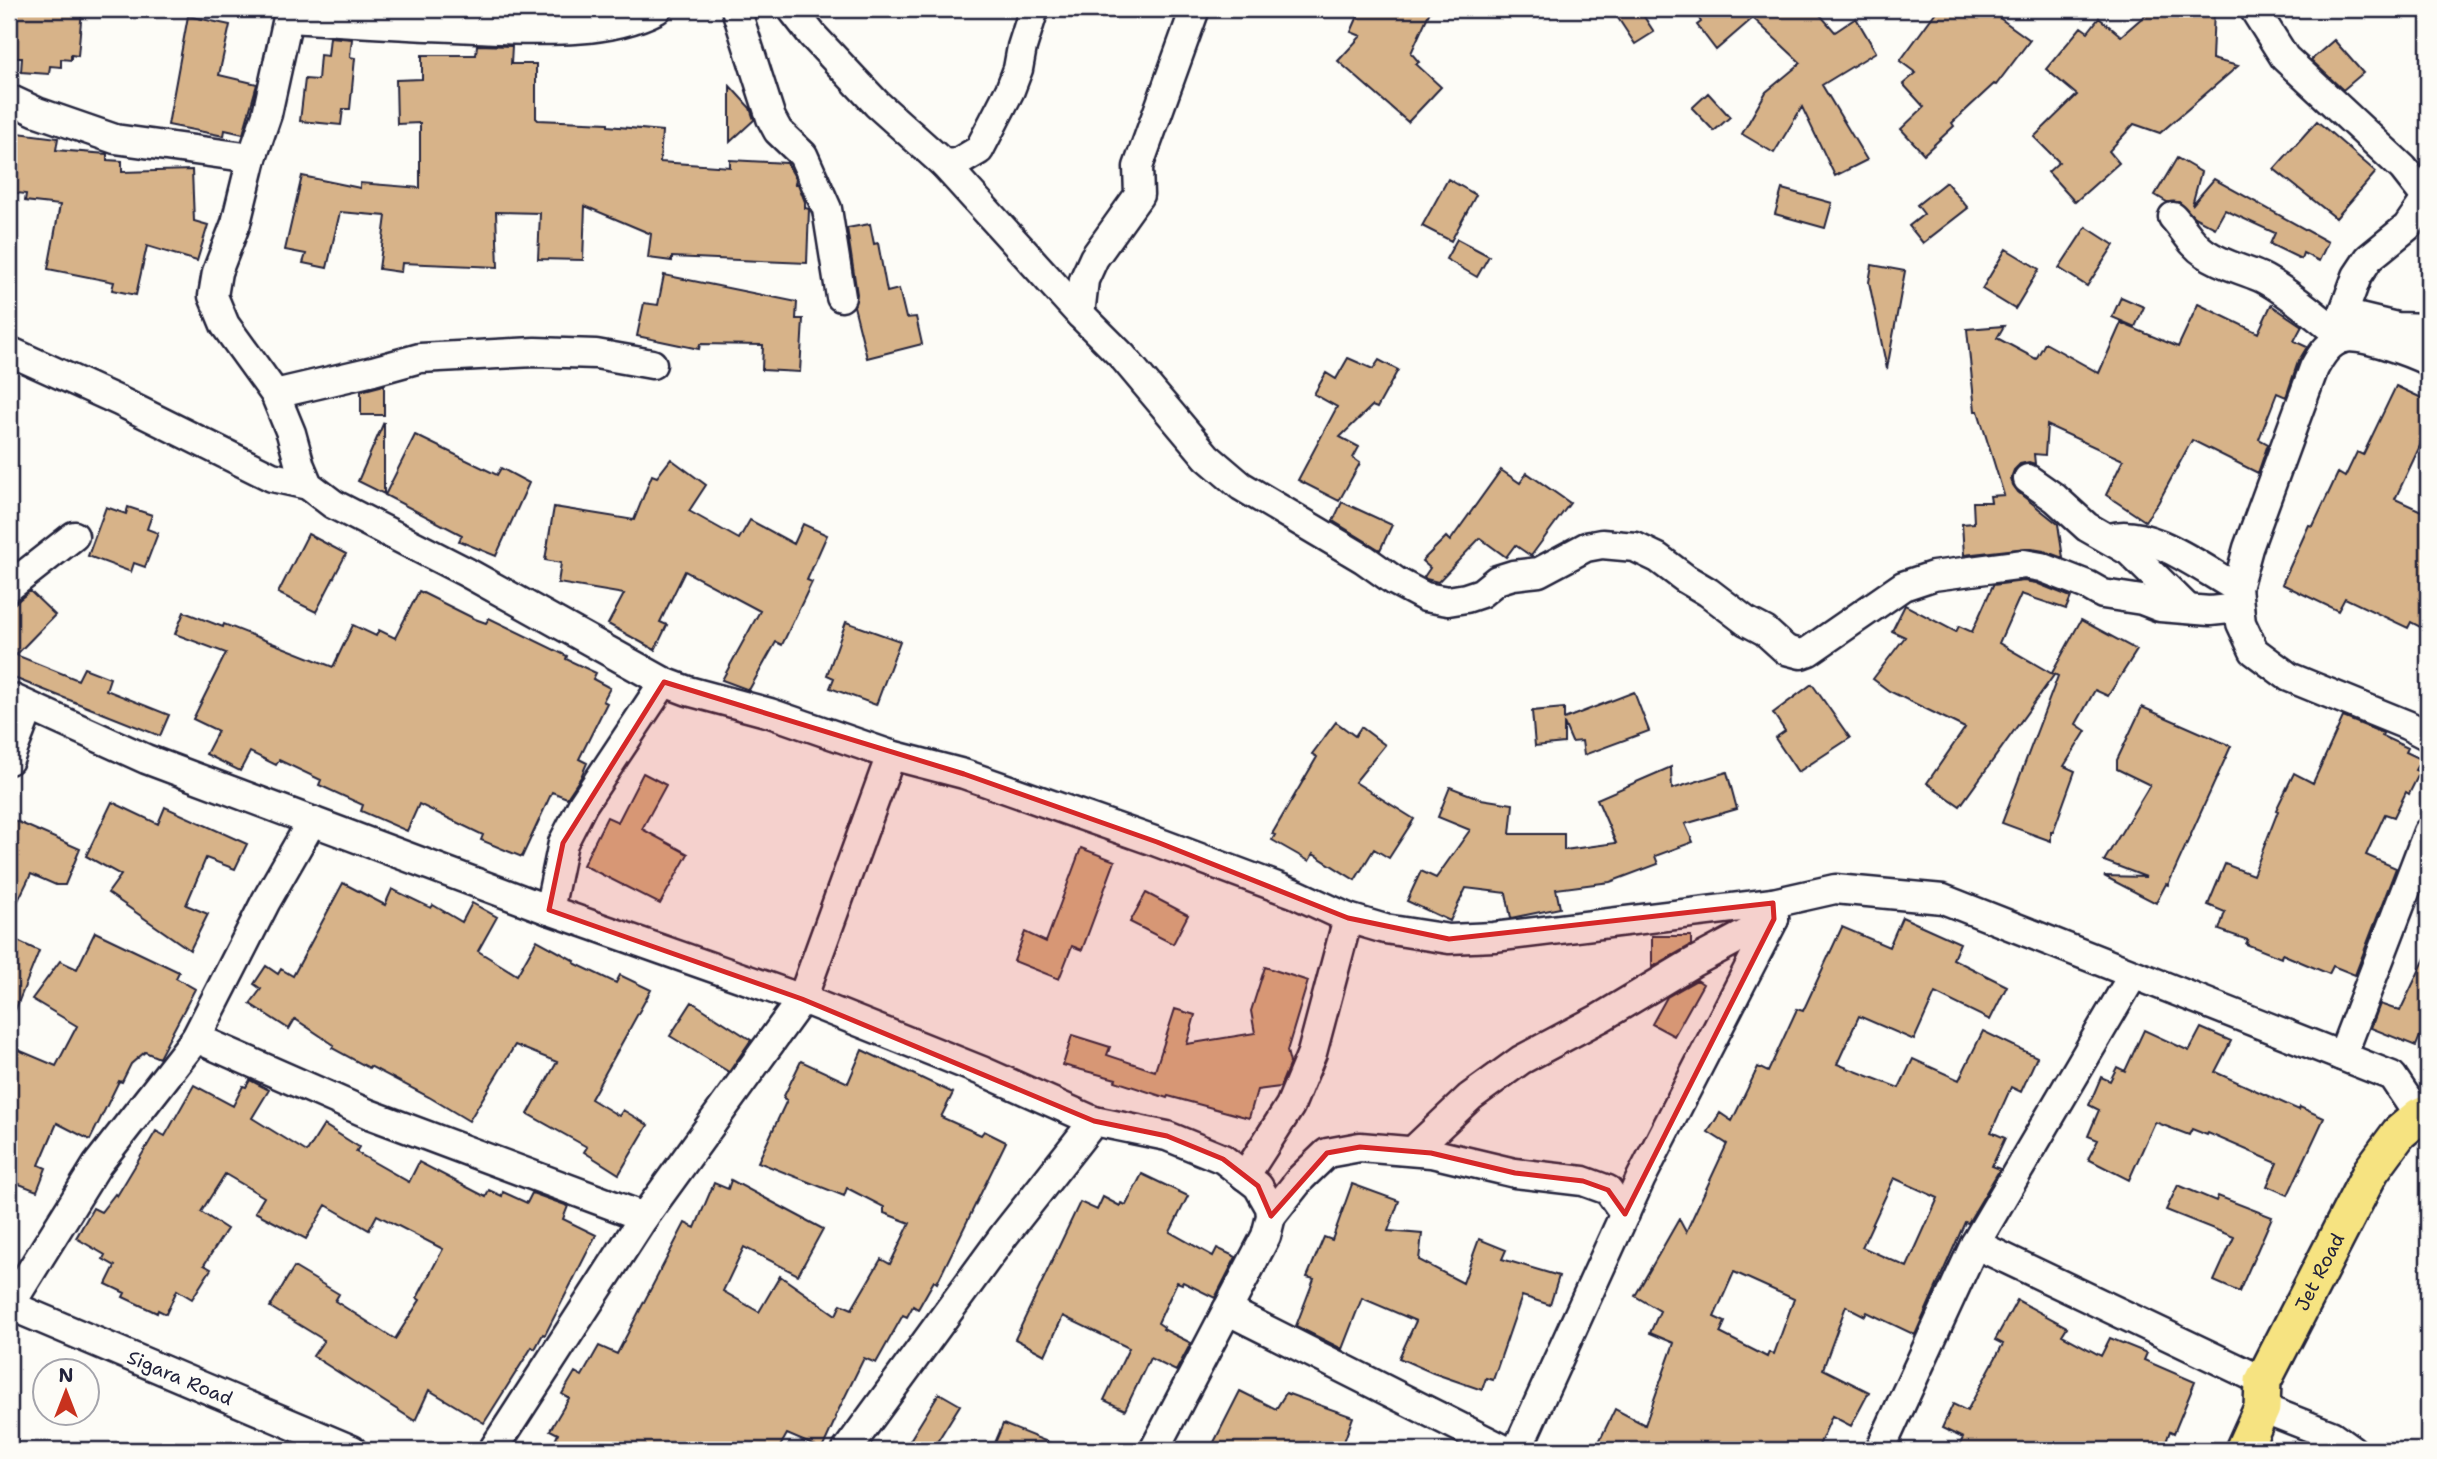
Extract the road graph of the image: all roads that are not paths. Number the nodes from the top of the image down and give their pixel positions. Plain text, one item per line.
1 (657, 9) edge
2 (736, 9) edge
3 (792, 9) edge
4 (1034, 9) edge
5 (1195, 9) edge
6 (2254, 9) edge
7 (289, 13) edge
8 (9, 99) edge
9 (252, 158) junction
10 (944, 164) junction
11 (2428, 199) edge
12 (2173, 217) dead end
13 (841, 297) dead end
14 (1080, 314) junction
15 (2340, 327) junction
16 (2428, 328) edge
17 (9, 351) edge
18 (2428, 361) edge
19 (652, 364) dead end
20 (275, 394) junction
21 (2028, 479) dead end
22 (308, 485) junction
23 (74, 536) dead end
24 (2106, 539) junction
25 (9, 587) edge
26 (2238, 598) junction
27 (2188, 609) junction
28 (664, 682) junction
29 (19, 702) edge
30 (2428, 737) edge
31 (891, 755) junction
32 (9, 760) edge
33 (313, 821) junction
34 (2428, 832) edge
35 (549, 910) junction
36 (1774, 911) junction
37 (1348, 918) junction
38 (2133, 975) junction
39 (802, 999) junction
40 (196, 1038) junction
41 (2342, 1056) junction
42 (2424, 1114) edge
43 (1094, 1121) junction
44 (1413, 1151) junction
45 (1245, 1176) junction
46 (1625, 1214) junction
47 (1271, 1216) junction
48 (644, 1217) junction
49 (1975, 1244) junction
50 (10, 1305) edge
51 (1227, 1310) junction
52 (2262, 1395) junction
53 (352, 1450) edge
54 (494, 1450) edge
55 (848, 1450) edge
56 (1154, 1450) edge
57 (1505, 1450) edge
58 (1517, 1450) edge
59 (1880, 1450) edge
60 (2243, 1450) edge
61 (2352, 1450) edge

1 - 7 street
2 - 13 street
3 - 10 street
4 - 10 street
5 - 14 street
6 - 11 street
7 - 9 street
8 - 9 street
9 - 20 street
10 - 14 street
11 - 15 street
12 - 15 street
14 - 27 street
15 - 16 street
15 - 18 street
15 - 26 street
17 - 22 street
19 - 20 street
20 - 22 street
21 - 24 street
22 - 28 street
23 - 25 street
24 - 26 street
24 - 27 street
26 - 27 street
26 - 30 street
28 - 31 street
28 - 35 street
29 - 32 street
29 - 33 street
31 - 37 street
31 - 39 street
33 - 35 street
33 - 40 street
34 - 41 street
35 - 39 street
36 - 37 street
36 - 38 street
36 - 44 street
36 - 46 street
37 - 45 street
38 - 41 street
38 - 49 street
39 - 43 street
39 - 48 street
40 - 48 street
40 - 50 street
41 - 42 street
42 - 52 main road, Jet Road
43 - 45 street
43 - 55 street
44 - 46 street
44 - 47 street
45 - 47 street
46 - 58 street
47 - 51 street
48 - 54 street
49 - 52 street
49 - 59 street
50 - 53 street, Sigara Road
51 - 56 street
51 - 57 street
52 - 60 main road, Jet Road
52 - 61 street

